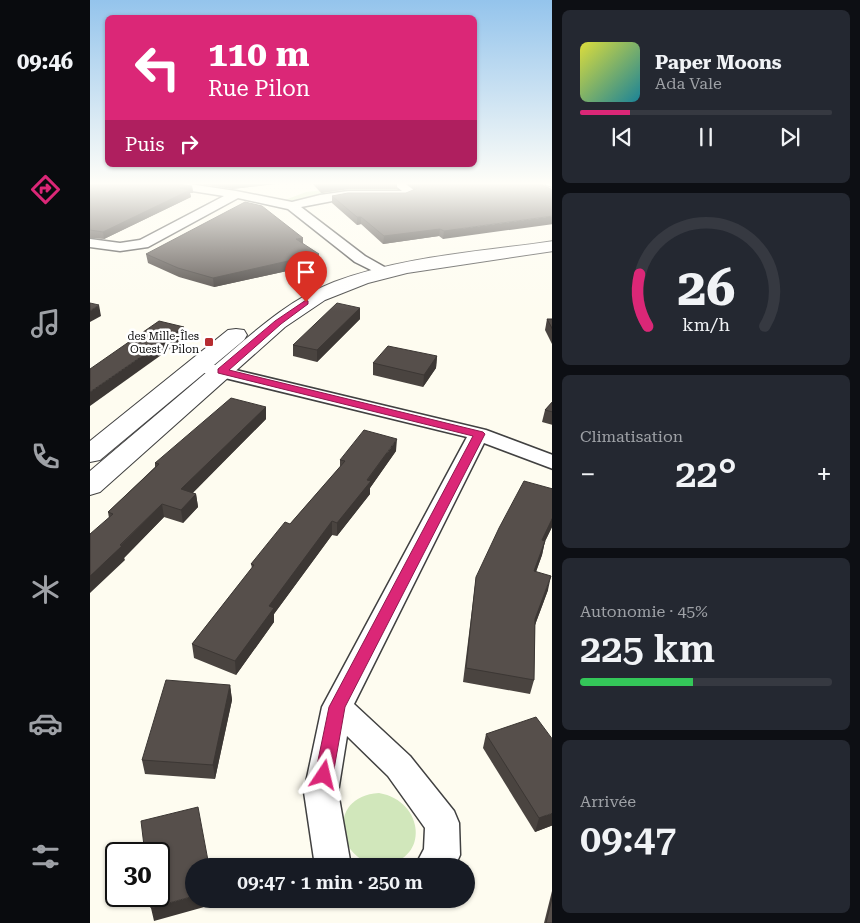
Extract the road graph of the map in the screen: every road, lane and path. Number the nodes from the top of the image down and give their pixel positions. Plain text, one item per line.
1 (178, 225) edge
2 (317, 225) edge
3 (552, 238) edge
4 (90, 243) edge
5 (552, 246) edge
6 (376, 269) junction
7 (210, 368) junction
8 (479, 434) junction
9 (90, 454) edge
10 (552, 462) edge
11 (90, 486) edge
12 (337, 707) junction
13 (332, 858) edge
14 (440, 858) edge

1 - 4 street
2 - 6 street
3 - 6 street
5 - 6 street
6 - 7 street
6 - 7 street
7 - 8 street
7 - 9 street
7 - 11 street
8 - 10 street
8 - 12 street
12 - 13 street
12 - 14 street

